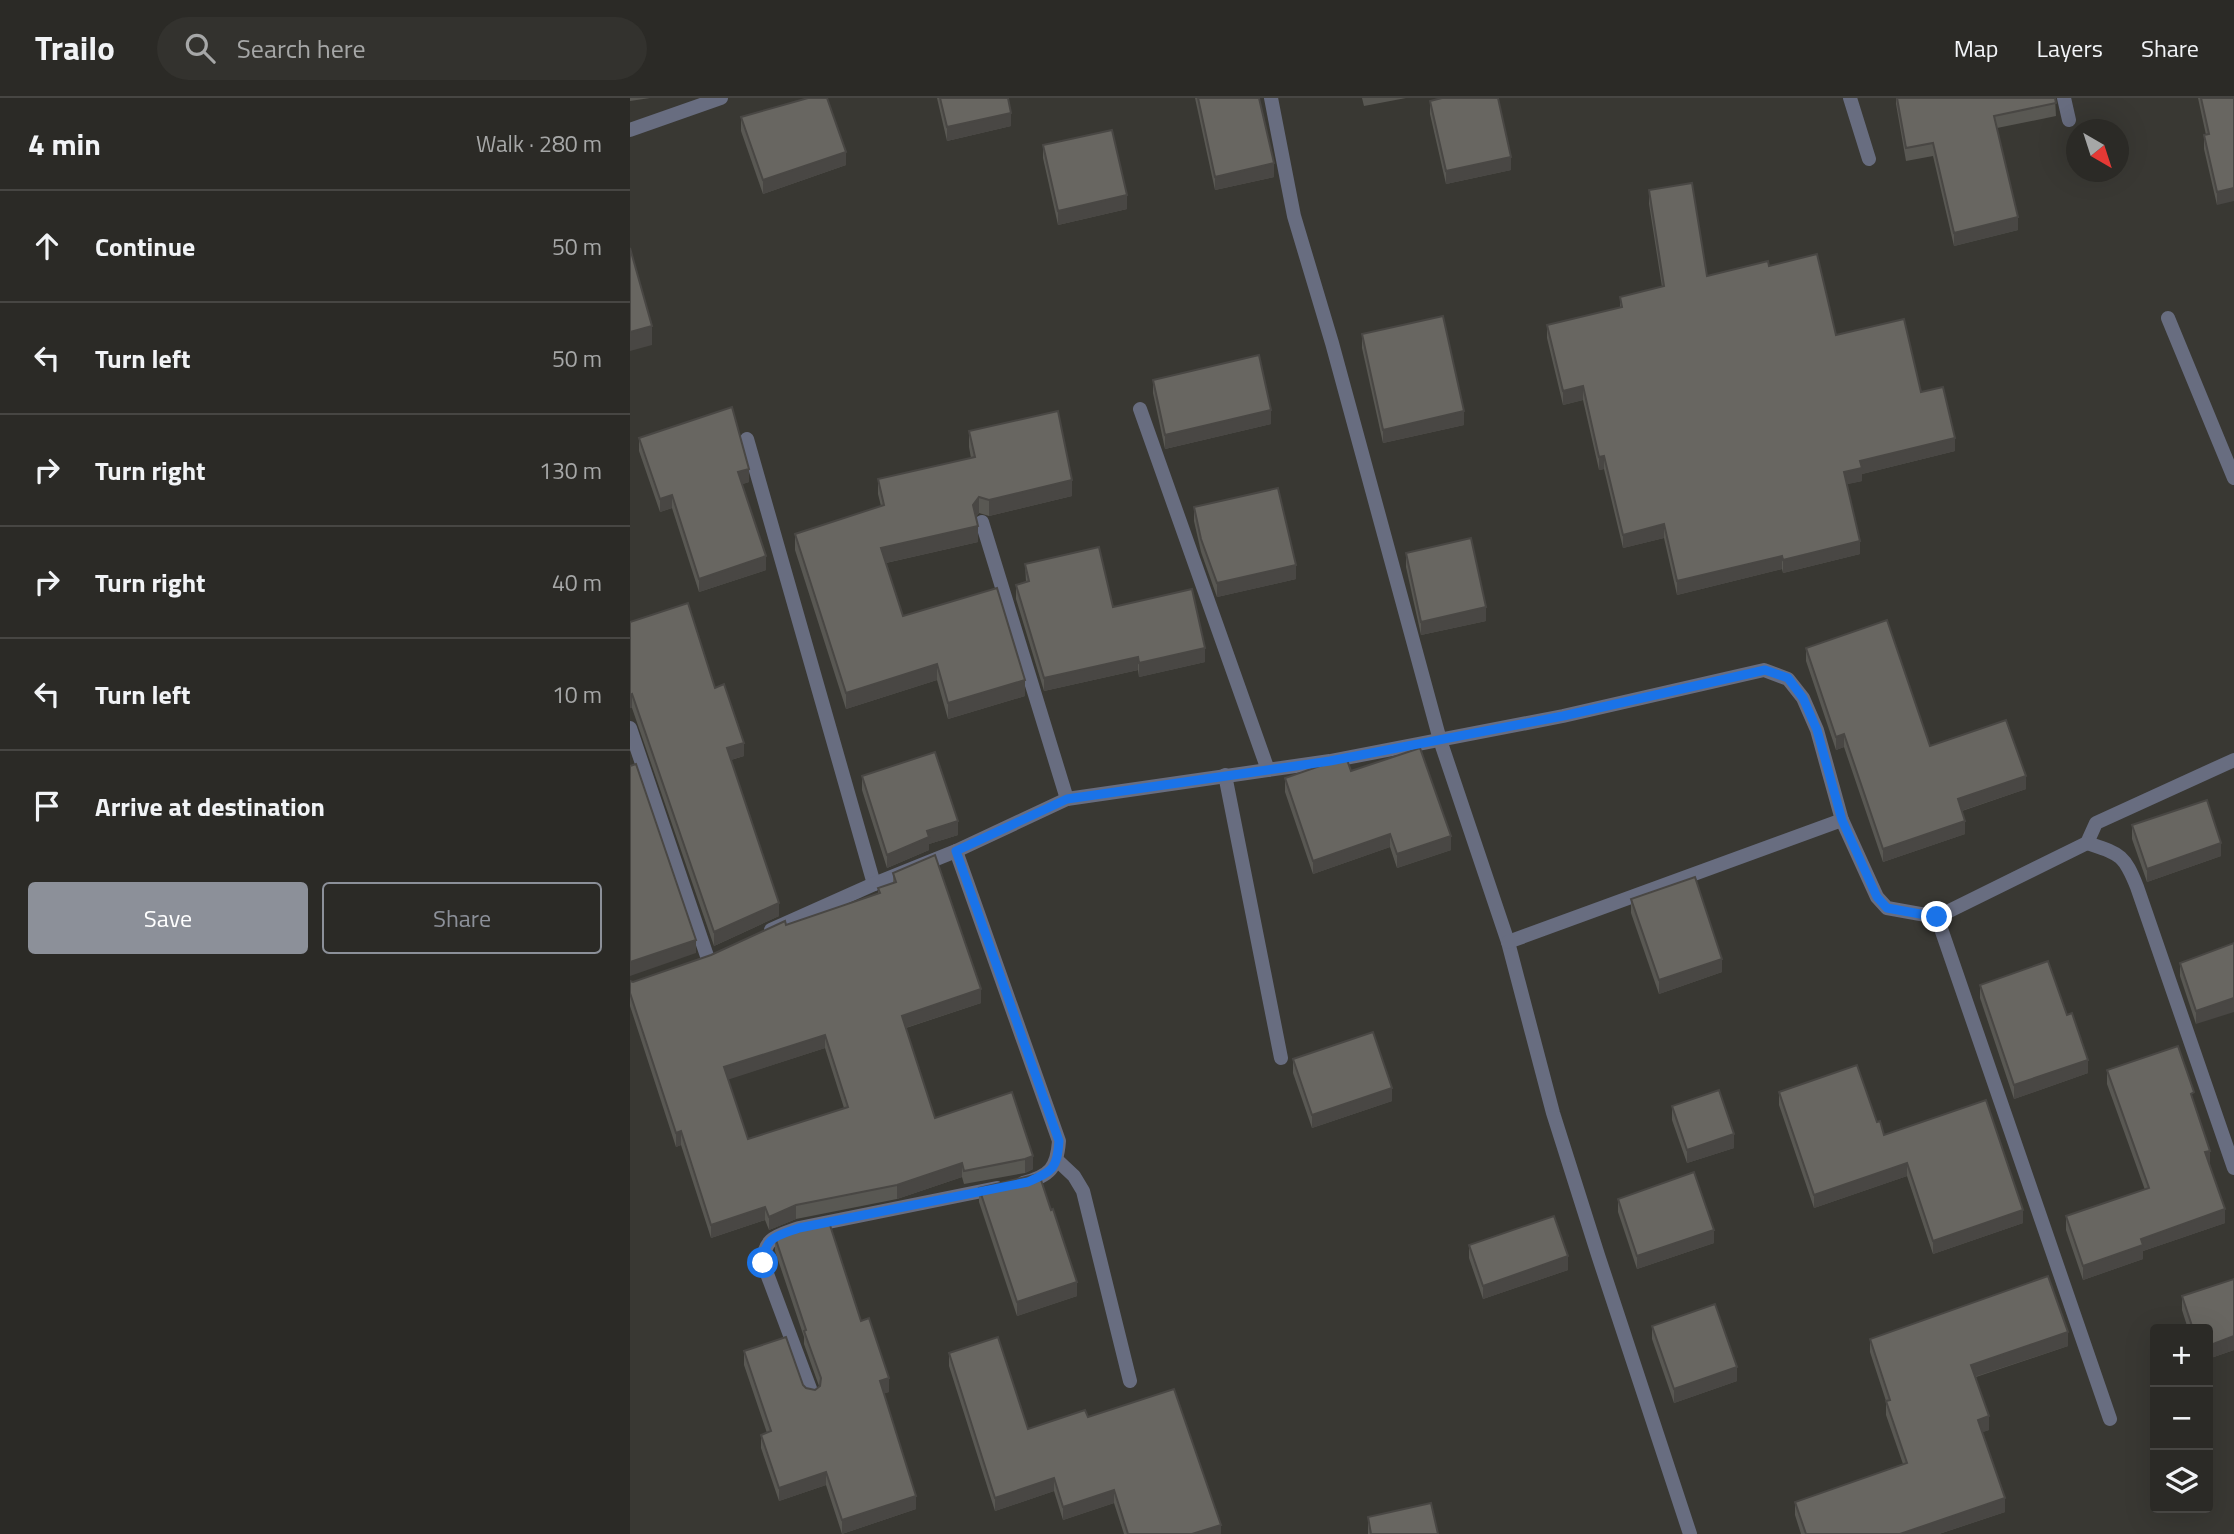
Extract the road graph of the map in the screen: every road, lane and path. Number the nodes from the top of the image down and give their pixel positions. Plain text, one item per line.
1 (721, 98) edge
2 (1271, 98) edge
3 (1850, 98) edge
4 (2064, 98) edge
5 (2069, 119) edge
6 (630, 130) edge
7 (1869, 159) dead end
8 (2168, 318) dead end
9 (1140, 410) dead end
10 (747, 439) dead end
11 (2234, 478) edge
12 (982, 522) edge
13 (630, 728) edge
14 (1440, 740) junction
15 (2234, 760) edge
16 (1268, 770) junction
17 (1225, 775) junction
18 (1067, 799) junction
19 (1842, 820) junction
20 (2087, 843) junction
21 (956, 851) junction
22 (874, 884) junction
23 (1937, 917) junction
24 (759, 936) edge
25 (1508, 942) junction
26 (708, 958) edge
27 (1281, 1059) dead end
28 (1058, 1161) junction
29 (2234, 1168) edge
30 (1130, 1381) dead end
31 (812, 1394) edge
32 (2110, 1419) dead end
33 (1690, 1534) edge

1 - 6 street
2 - 14 street
3 - 7 street
4 - 5 street
8 - 11 street
9 - 16 street
10 - 22 street
12 - 18 street
13 - 26 street
14 - 16 street
14 - 19 street
14 - 25 street
15 - 20 street
16 - 17 street
17 - 18 street
17 - 27 street
18 - 21 street
19 - 23 street
19 - 25 street
20 - 23 street
20 - 29 street
21 - 22 street
21 - 28 street
22 - 24 street
23 - 32 street
25 - 33 street
28 - 30 street
28 - 31 street

